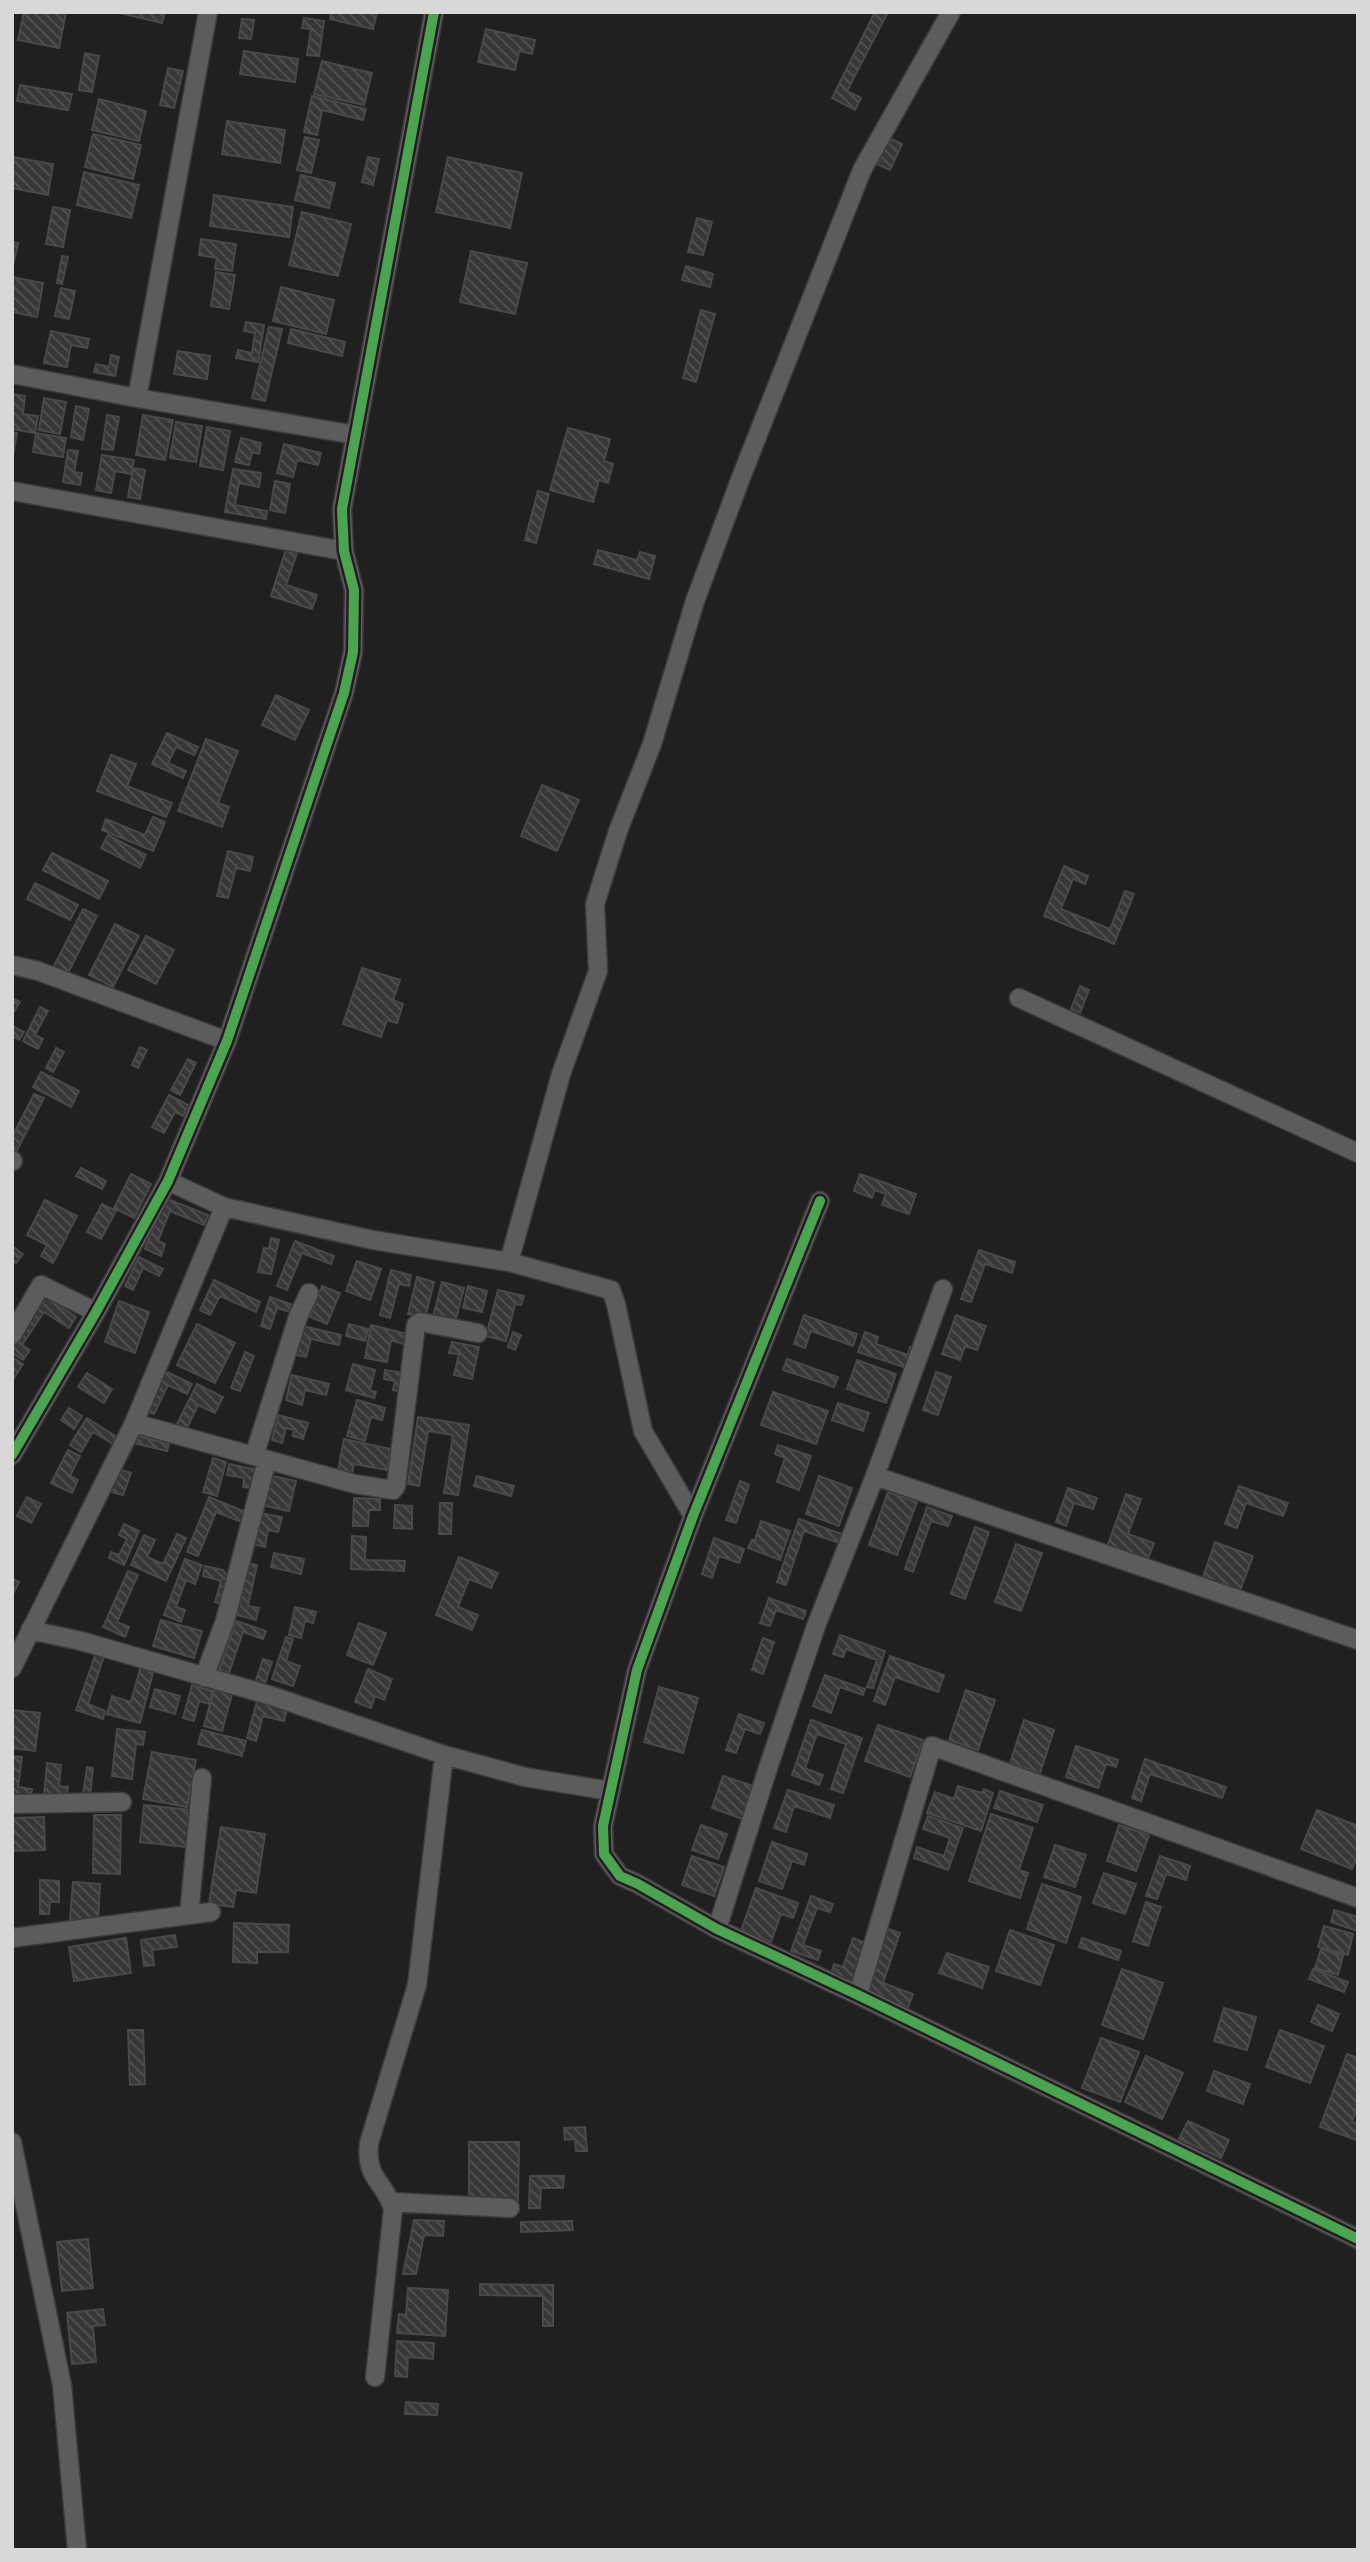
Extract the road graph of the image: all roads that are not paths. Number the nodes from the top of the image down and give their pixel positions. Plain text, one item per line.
1 (208, 12) edge
2 (435, 12) edge
3 (951, 12) edge
4 (12, 374) edge
5 (137, 398) junction
6 (356, 435) junction
7 (12, 491) edge
8 (344, 551) junction
9 (12, 965) edge
10 (1019, 998) dead end
11 (227, 1041) junction
12 (1358, 1153) edge
13 (168, 1181) junction
14 (820, 1200) dead end
15 (224, 1207) junction
16 (509, 1262) junction
17 (943, 1289) dead end
18 (309, 1293) dead end
19 (96, 1312) junction
20 (478, 1333) dead end
21 (12, 1335) edge
22 (134, 1423) junction
23 (12, 1455) edge
24 (261, 1458) junction
25 (876, 1476) junction
26 (692, 1516) junction
27 (30, 1630) junction
28 (1358, 1640) edge
29 (12, 1668) edge
30 (204, 1677) junction
31 (444, 1755) junction
32 (202, 1778) dead end
33 (610, 1791) junction
34 (122, 1802) dead end
35 (12, 1804) edge
36 (1358, 1898) edge
37 (211, 1912) dead end
38 (189, 1915) junction
39 (717, 1929) junction
40 (12, 1938) edge
41 (858, 1995) junction
42 (12, 2142) edge
43 (391, 2202) junction
44 (510, 2208) dead end
45 (1358, 2239) edge
46 (375, 2377) dead end
47 (77, 2550) edge

1 - 5 street
2 - 6 street
3 - 16 street
4 - 5 street
5 - 6 street
6 - 8 street
7 - 8 street
8 - 11 street
9 - 11 street
10 - 12 street
11 - 13 street
13 - 15 street
13 - 19 street
14 - 26 street
15 - 16 street
15 - 22 street
16 - 26 street
17 - 25 street
18 - 24 street
19 - 21 street
19 - 23 street
20 - 24 street
22 - 24 street
22 - 27 street
24 - 30 street
25 - 28 street
25 - 39 street
26 - 33 street
27 - 29 street
27 - 30 street
30 - 31 street
31 - 33 street
31 - 43 street
32 - 38 street
33 - 39 street
34 - 35 street
36 - 41 street
37 - 38 street
38 - 40 street
39 - 41 street
41 - 45 street
42 - 47 street
43 - 44 street
43 - 46 street

